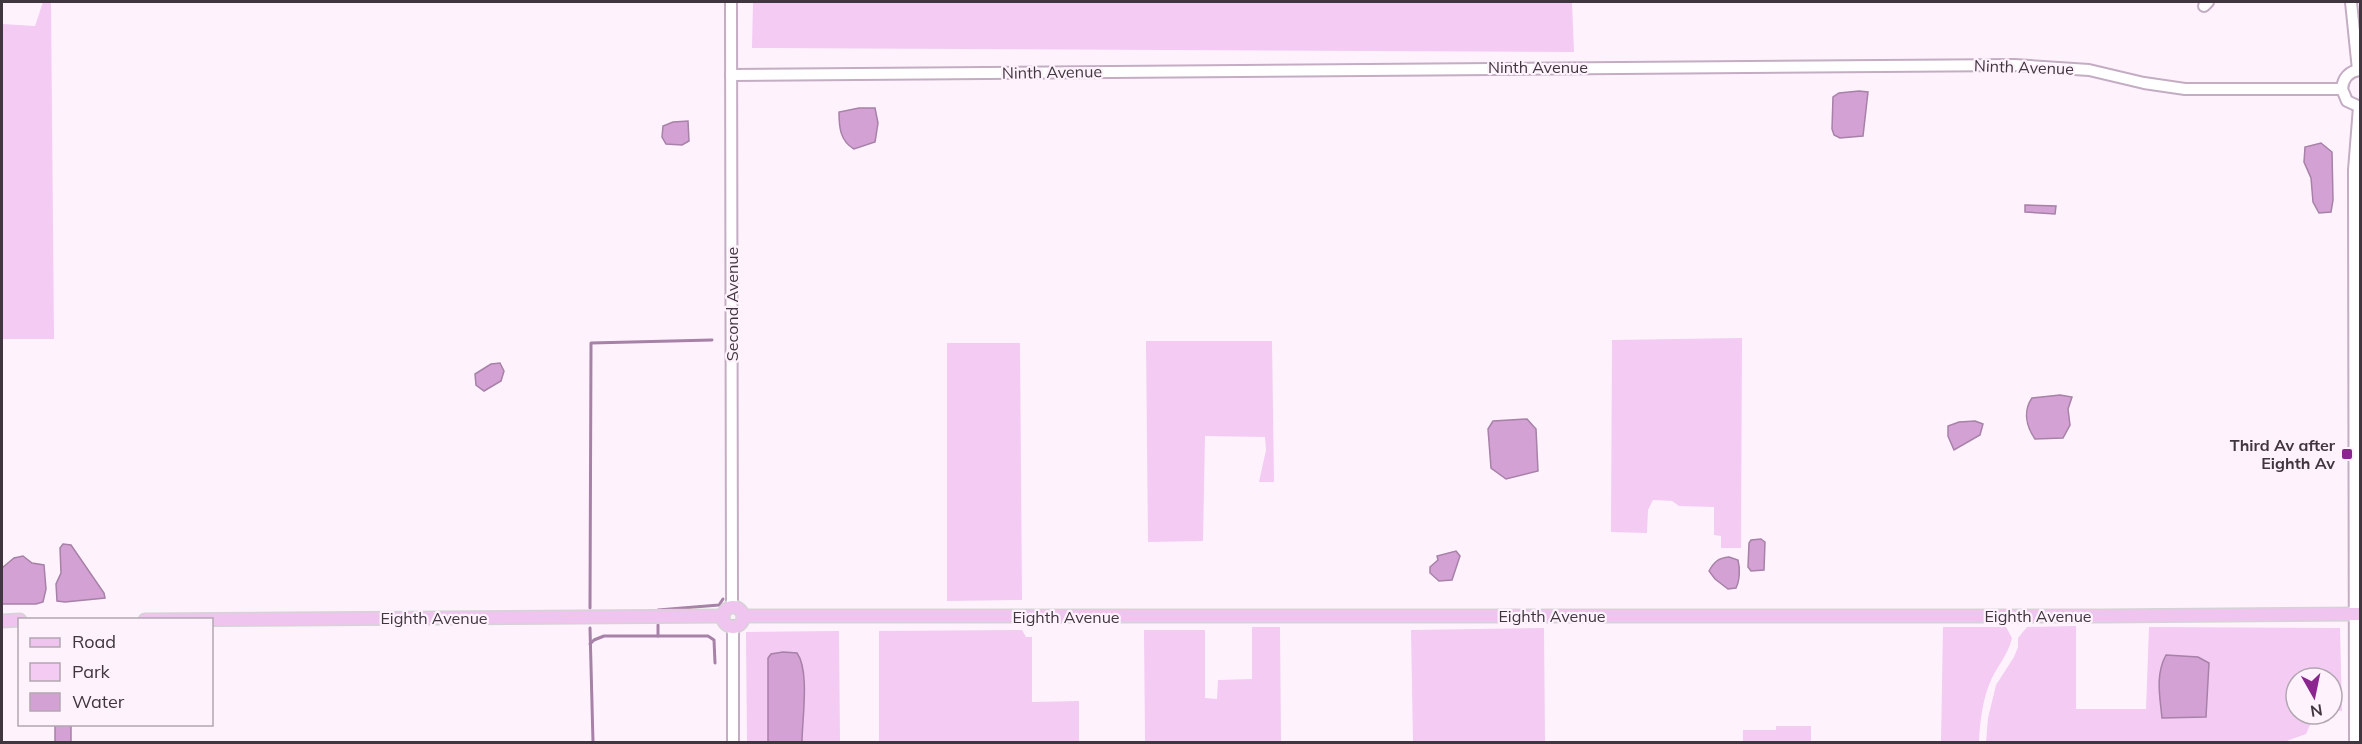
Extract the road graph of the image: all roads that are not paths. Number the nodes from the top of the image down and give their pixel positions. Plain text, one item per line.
1 (731, 2) edge
2 (2354, 7) edge
3 (2359, 70) edge
4 (731, 75) junction
5 (2342, 89) junction
6 (2360, 107) edge
7 (728, 611) junction
8 (2357, 614) edge
9 (743, 616) junction
10 (213, 619) edge
11 (18, 620) edge
12 (2, 621) edge
13 (733, 626) junction
14 (733, 742) edge
15 (2355, 742) edge

1 - 4 street, Second Avenue
2 - 3 street
3 - 5 street
4 - 5 street, Ninth Avenue
4 - 7 street, Second Avenue
5 - 6 street
6 - 8 street
7 - 9 main road
7 - 10 main road, Eighth Avenue
7 - 13 main road
8 - 9 main road, Eighth Avenue
8 - 15 street
9 - 13 main road
11 - 12 main road
13 - 14 street

